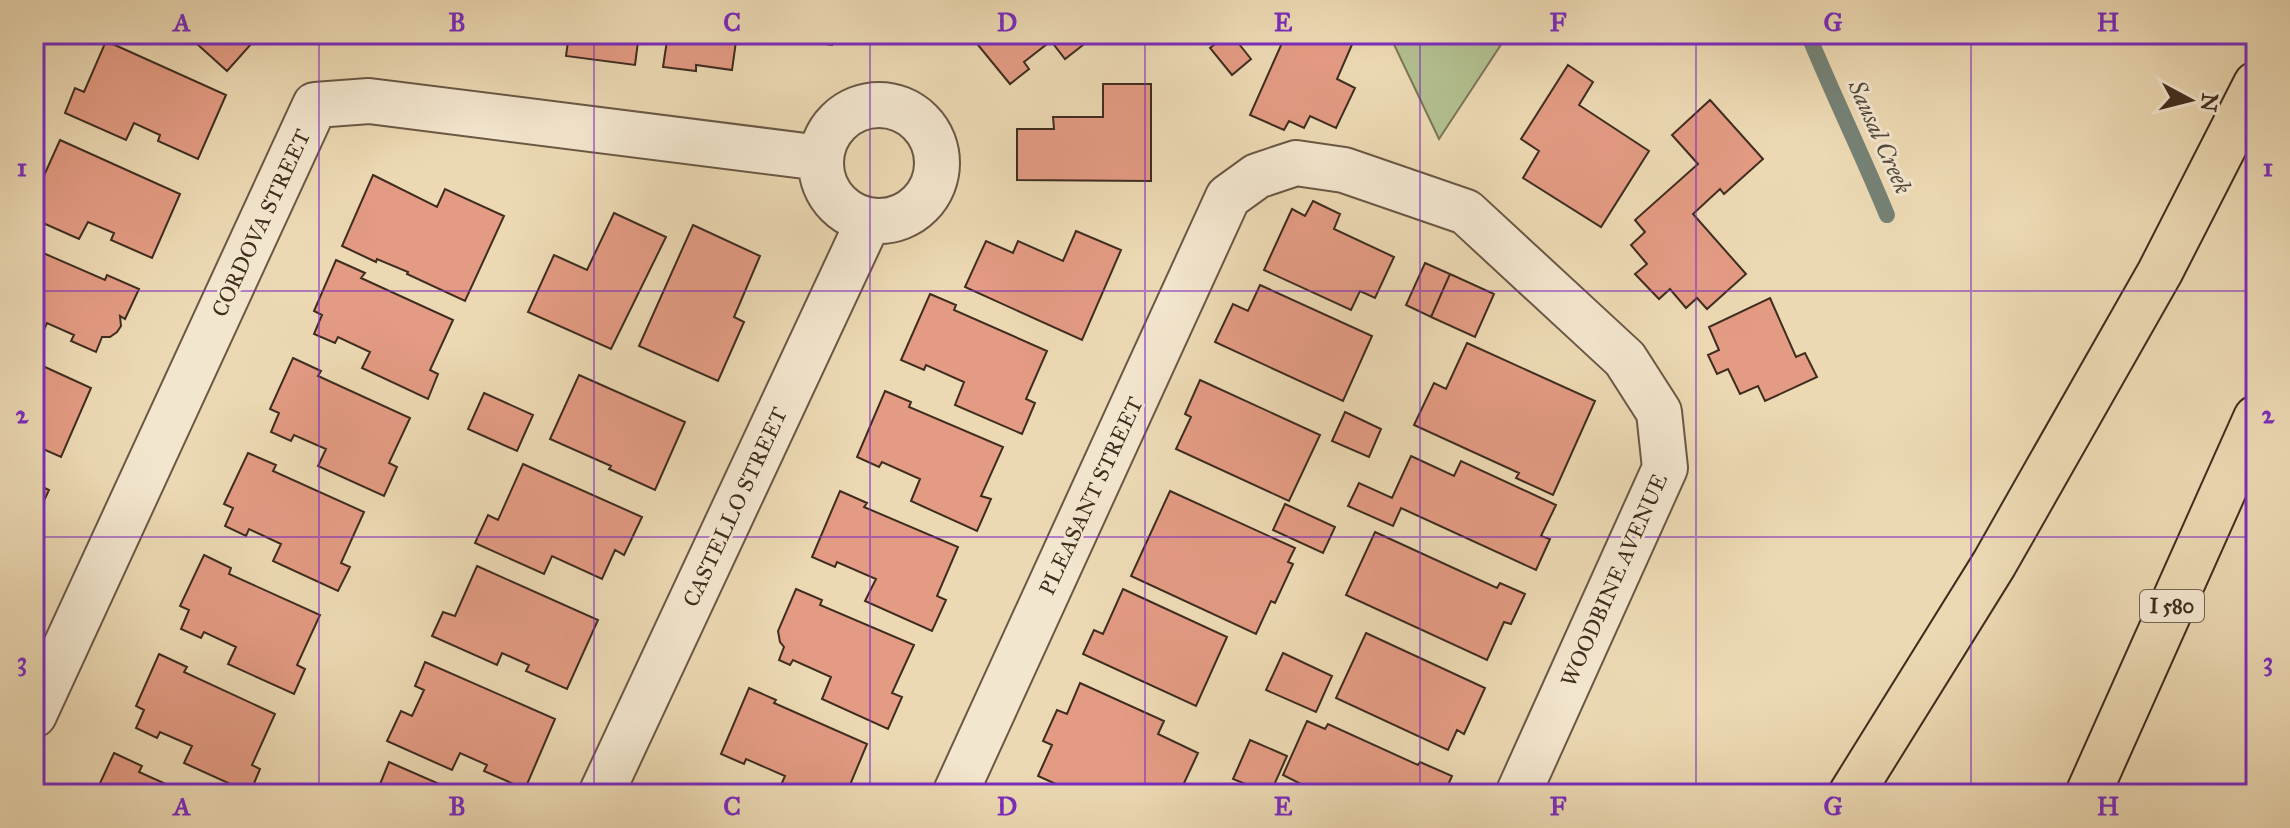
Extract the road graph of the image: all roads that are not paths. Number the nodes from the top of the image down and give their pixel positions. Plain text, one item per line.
1 (2256, 84) edge
2 (821, 158) junction
3 (1228, 197) joint
4 (869, 220) junction
5 (2256, 418) edge
6 (34, 715) edge
7 (601, 794) edge
8 (955, 794) edge
9 (1518, 794) edge
10 (1851, 794) edge
11 (2088, 794) edge

1 - 10 highway
2 - 4 street
2 - 4 street
2 - 6 street, CORDOVA STREET
3 - 8 street, PLEASANT STREET
3 - 9 street, WOODBINE AVENUE
4 - 7 street, CASTELLO STREET
5 - 11 highway, I 580

